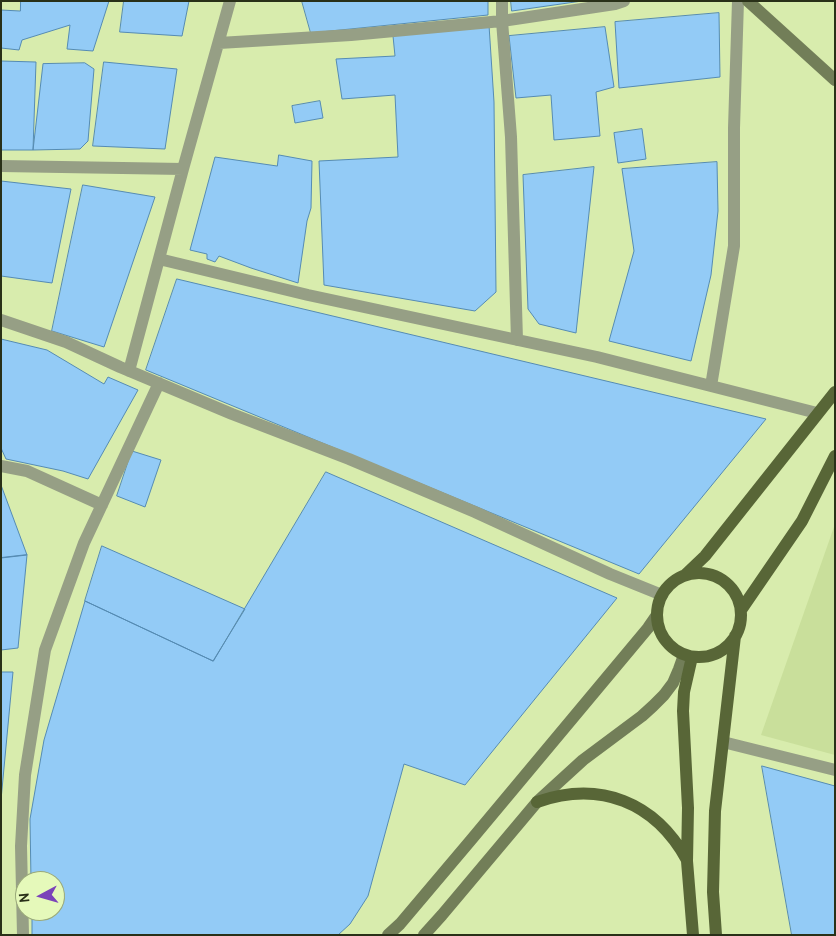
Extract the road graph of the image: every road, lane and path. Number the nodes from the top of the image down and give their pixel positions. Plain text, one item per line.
1 (230, 1) edge
2 (502, 1) edge
3 (624, 1) edge
4 (738, 1) edge
5 (748, 1) edge
6 (502, 21) junction
7 (218, 43) junction
8 (835, 80) edge
9 (1, 166) edge
10 (183, 169) junction
11 (159, 259) junction
12 (1, 320) edge
13 (517, 340) junction
14 (129, 371) junction
15 (159, 383) junction
16 (711, 386) junction
17 (835, 392) edge
18 (817, 413) junction
19 (835, 456) edge
20 (1, 466) edge
21 (102, 505) junction
22 (684, 576) junction
23 (662, 595) junction
24 (741, 610) junction
25 (657, 615) junction
26 (735, 636) junction
27 (688, 656) junction
28 (724, 742) junction
29 (835, 770) edge
30 (537, 802) junction
31 (687, 861) junction
32 (23, 935) edge
33 (388, 935) edge
34 (424, 935) edge
35 (693, 935) edge
36 (716, 935) edge

1 - 7 street
2 - 6 street
3 - 6 street
4 - 16 street
5 - 8 street
6 - 7 street
6 - 13 street
7 - 10 street
9 - 10 street
10 - 11 street
11 - 13 street
11 - 14 street
12 - 14 street
13 - 16 street
14 - 15 street
15 - 21 street
15 - 23 street
16 - 18 street
17 - 18 main road
18 - 22 main road
19 - 24 main road
20 - 21 street
21 - 32 street
22 - 23 main road
22 - 24 main road
23 - 25 main road
24 - 26 main road
25 - 27 main road
25 - 33 street
26 - 27 main road
26 - 28 main road
27 - 30 street
27 - 31 main road
28 - 29 street
28 - 36 main road
30 - 31 main road
30 - 34 street
31 - 35 main road

